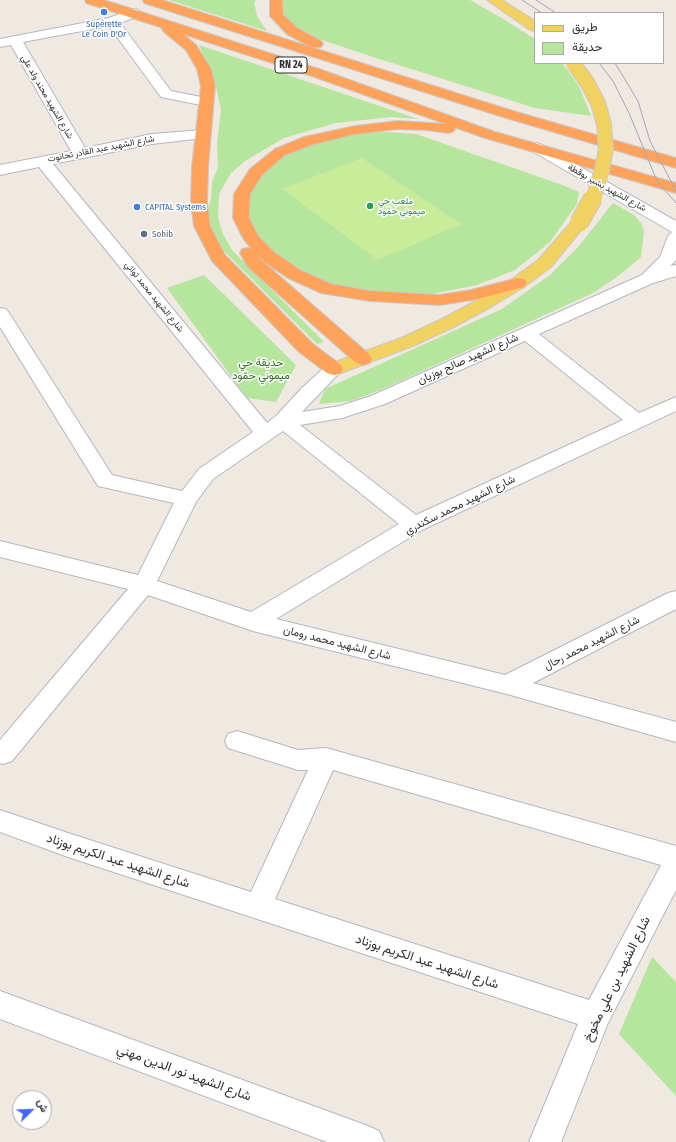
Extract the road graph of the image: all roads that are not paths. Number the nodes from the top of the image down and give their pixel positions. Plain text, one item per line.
1 (91, 0) edge
2 (149, 0) edge
3 (276, 0) edge
4 (493, 0) edge
5 (133, 13) junction
6 (112, 21) junction
7 (162, 23) junction
8 (534, 25) edge
9 (15, 40) junction
10 (0, 43) edge
11 (574, 64) edge
12 (357, 66) junction
13 (206, 102) junction
14 (203, 134) junction
15 (490, 135) junction
16 (536, 148) junction
17 (80, 153) junction
18 (43, 161) junction
19 (676, 163) edge
20 (0, 170) edge
21 (676, 188) edge
22 (241, 218) junction
23 (676, 228) edge
24 (676, 236) edge
25 (676, 270) edge
26 (647, 279) junction
27 (518, 283) junction
28 (0, 313) edge
29 (526, 333) junction
30 (363, 359) junction
31 (334, 369) junction
32 (676, 403) edge
33 (283, 421) junction
34 (637, 422) junction
35 (264, 433) junction
36 (187, 499) junction
37 (414, 525) junction
38 (0, 549) edge
39 (144, 585) junction
40 (676, 599) edge
41 (253, 622) junction
42 (507, 685) junction
43 (676, 732) edge
44 (237, 741) dead end
45 (3, 754) dead end
46 (326, 758) junction
47 (0, 821) edge
48 (676, 858) edge
49 (676, 863) edge
50 (258, 907) junction
51 (0, 1005) edge
52 (596, 1016) junction
53 (368, 1142) edge
54 (545, 1142) edge

1 - 5 highway, RN 24
2 - 12 highway, RN 24
3 - 12 highway
4 - 8 main road
5 - 6 street
5 - 7 highway, RN 24
6 - 9 street
6 - 13 street
7 - 13 highway
7 - 15 highway, RN 24
9 - 10 street
9 - 17 street, شارع الشهيد محند ولد علي
11 - 27 main road, bridge
12 - 19 highway, RN 24
13 - 14 highway
14 - 17 street, شارع الشهيد عبد القادر تحانوت
14 - 31 highway
15 - 16 highway, RN 24
15 - 22 highway
16 - 21 highway, RN 24
16 - 23 street, شارع الشهيد بشير بوقطة
17 - 18 street, شارع الشهيد عبد القادر تحانوت
18 - 20 street, شارع الشهيد عبد القادر تحانوت
18 - 35 street, شارع الشهيد محمد تواتي
22 - 27 highway
22 - 30 highway
24 - 26 street, شارع الشهيد صالح بوزيان
25 - 26 street, شارع الشهيد صالح بوزيان
26 - 29 street, شارع الشهيد صالح بوزيان
27 - 30 main road
28 - 36 street
29 - 33 street, شارع الشهيد صالح بوزيان
29 - 34 street
30 - 31 main road
31 - 33 street
32 - 34 street, شارع الشهيد محمد سكندري
33 - 35 street
33 - 37 street
34 - 37 street, شارع الشهيد محمد سكندري
35 - 36 street
36 - 39 street
37 - 41 street, شارع الشهيد محمد سكندري
38 - 39 street, شارع الشهيد محمد رومان
39 - 41 street, شارع الشهيد محمد رومان
39 - 45 street
40 - 42 street, شارع الشهيد محمد رحال
41 - 42 street, شارع الشهيد محمد رومان
42 - 43 street, شارع الشهيد محمد رومان
44 - 46 street
46 - 48 street
46 - 50 street
47 - 50 street, شارع الشهيد عبد الكريم بوزناد
49 - 52 street, شارع الشهيد بن علي مخوخ
50 - 52 street, شارع الشهيد عبد الكريم بوزناد
51 - 53 street, شارع الشهيد نور الدين مهني
52 - 54 street, شارع الشهيد بن علي مخوخ

